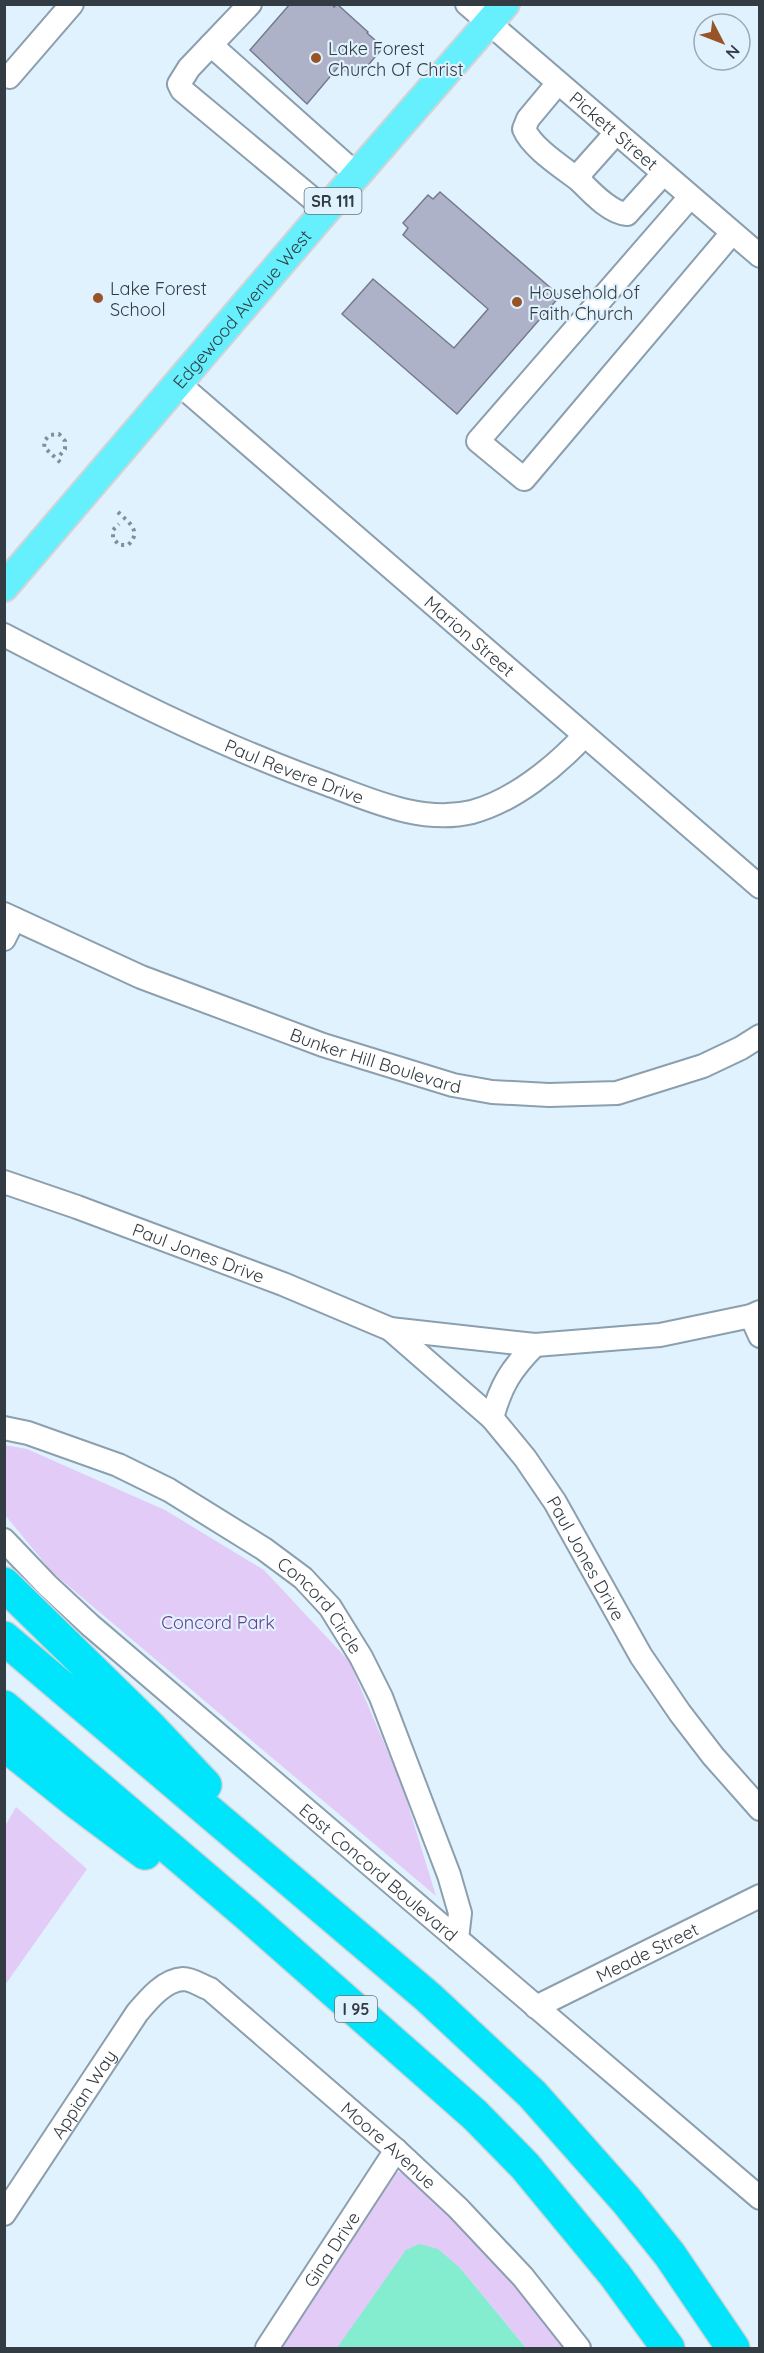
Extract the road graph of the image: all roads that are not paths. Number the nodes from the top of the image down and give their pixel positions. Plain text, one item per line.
1 (72, 4) edge
2 (250, 4) edge
3 (467, 4) edge
4 (497, 14) edge
5 (212, 45) junction
6 (9, 77) dead end
7 (558, 83) junction
8 (616, 133) junction
9 (356, 174) junction
10 (663, 174) junction
11 (579, 180) junction
12 (690, 197) junction
13 (326, 210) junction
14 (732, 233) junction
15 (759, 256) edge
16 (178, 383) junction
17 (4, 587) edge
18 (4, 635) edge
19 (584, 736) junction
20 (759, 887) edge
21 (8, 924) edge
22 (759, 1036) edge
23 (4, 1182) edge
24 (757, 1321) edge
25 (390, 1329) junction
26 (535, 1345) junction
27 (492, 1418) junction
28 (4, 1428) edge
29 (4, 1540) edge
30 (4, 1584) edge
31 (4, 1638) edge
32 (4, 1707) edge
33 (4, 1744) edge
34 (759, 1809) edge
35 (283, 1875) junction
36 (759, 1896) edge
37 (248, 1915) junction
38 (457, 1939) junction
39 (171, 1983) joint
40 (536, 2007) junction
41 (396, 2150) junction
42 (759, 2198) edge
43 (4, 2214) edge
44 (267, 2349) edge
45 (579, 2349) edge
46 (668, 2349) edge
47 (733, 2349) edge

1 - 6 street
2 - 5 street
3 - 4 street, Pickett Street
4 - 7 street, Pickett Street
4 - 9 main road, Edgewood Avenue West / SR 111
5 - 9 street
5 - 13 street
7 - 8 street, Pickett Street
7 - 11 street
8 - 10 street, Pickett Street
8 - 11 street
9 - 13 main road, Edgewood Avenue West / SR 111
10 - 11 street
10 - 12 street, Pickett Street
12 - 14 street, Pickett Street
12 - 14 street
13 - 16 main road, Edgewood Avenue West / SR 111
14 - 15 street, Pickett Street
16 - 17 main road, Edgewood Avenue West / SR 111
16 - 19 street, Marion Street
18 - 19 street, Paul Revere Drive
19 - 20 street, Marion Street
21 - 22 street, Bunker Hill Boulevard
23 - 25 street, Paul Jones Drive
24 - 26 street, Paul Jones Drive
25 - 26 street, Paul Jones Drive
25 - 27 street, Paul Jones Drive
26 - 27 street
27 - 34 street, Paul Jones Drive
28 - 38 street, Concord Circle
29 - 38 street, East Concord Boulevard
30 - 35 highway
31 - 35 highway
32 - 37 highway, I 95
33 - 37 highway
35 - 47 highway
36 - 40 street, Meade Street
37 - 46 highway, I 95
38 - 40 street, East Concord Boulevard
39 - 41 street, Moore Avenue
39 - 43 street, Appian Way
40 - 42 street, East Concord Boulevard
41 - 44 street, Gina Drive
41 - 45 street, Moore Avenue

